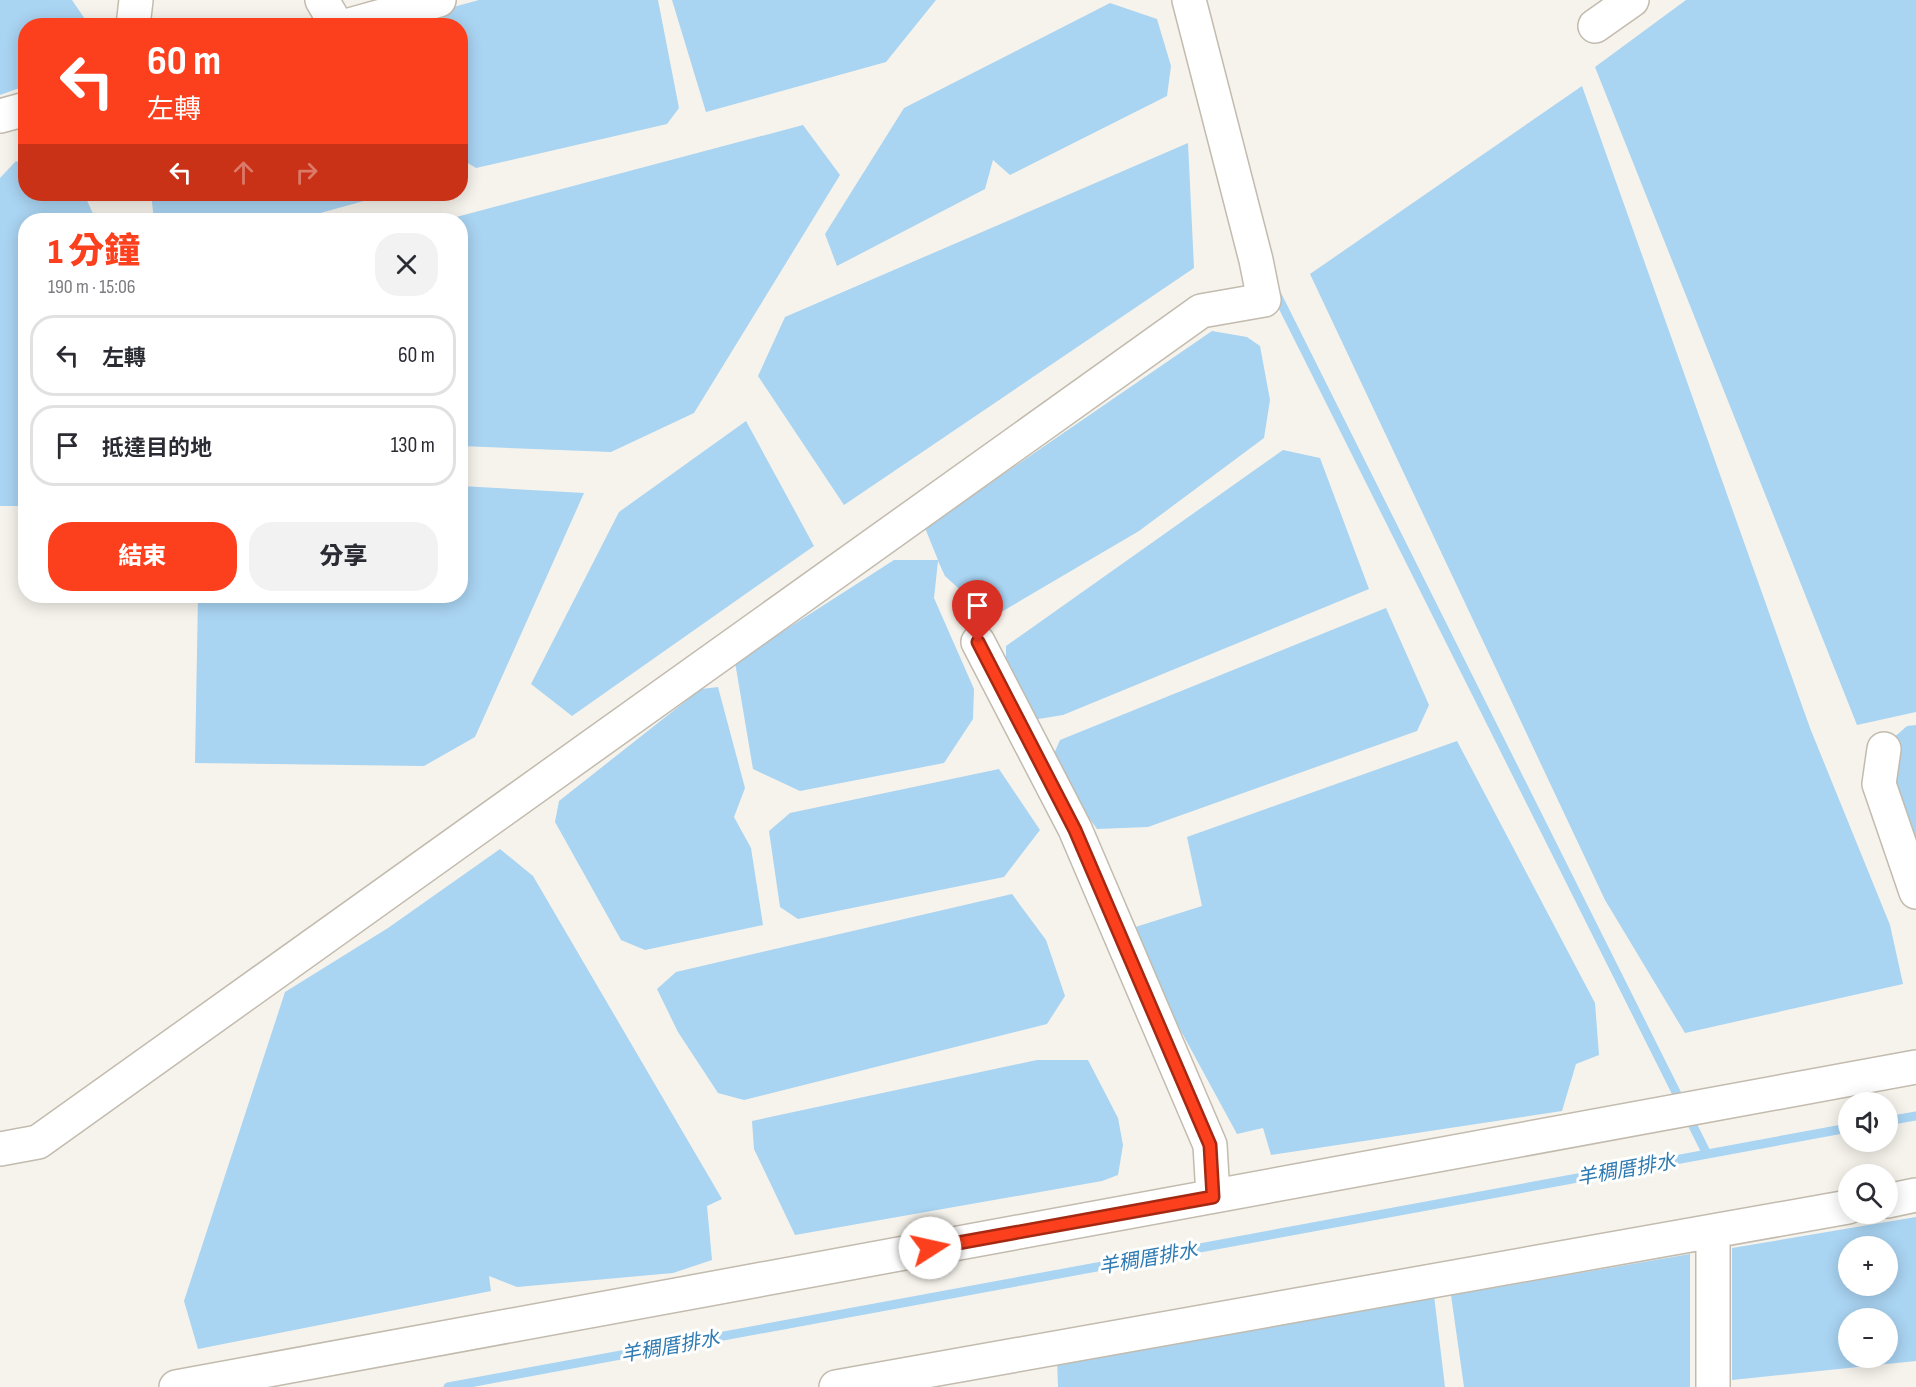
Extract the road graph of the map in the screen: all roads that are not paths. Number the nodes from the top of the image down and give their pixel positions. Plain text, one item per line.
1 (136, 0) edge
2 (322, 0) edge
3 (439, 0) edge
4 (1189, 0) edge
5 (1632, 0) edge
6 (135, 18) edge
7 (332, 18) edge
8 (375, 18) edge
9 (1595, 26) dead end
10 (18, 111) edge
11 (0, 116) edge
12 (978, 642) dead end
13 (1884, 749) dead end
14 (1916, 892) edge
15 (1916, 1067) edge
16 (0, 1149) edge
17 (1916, 1196) edge
18 (1213, 1197) junction
19 (1898, 1199) edge
20 (1838, 1210) edge
21 (1713, 1231) junction
22 (176, 1387) edge
23 (836, 1387) edge
24 (1713, 1387) edge

1 - 6 street
2 - 7 street
3 - 8 street
4 - 16 street
5 - 9 street
10 - 11 street
12 - 18 street
13 - 14 street
15 - 18 street
17 - 19 street
18 - 22 street
20 - 21 street
21 - 23 street
21 - 24 street

